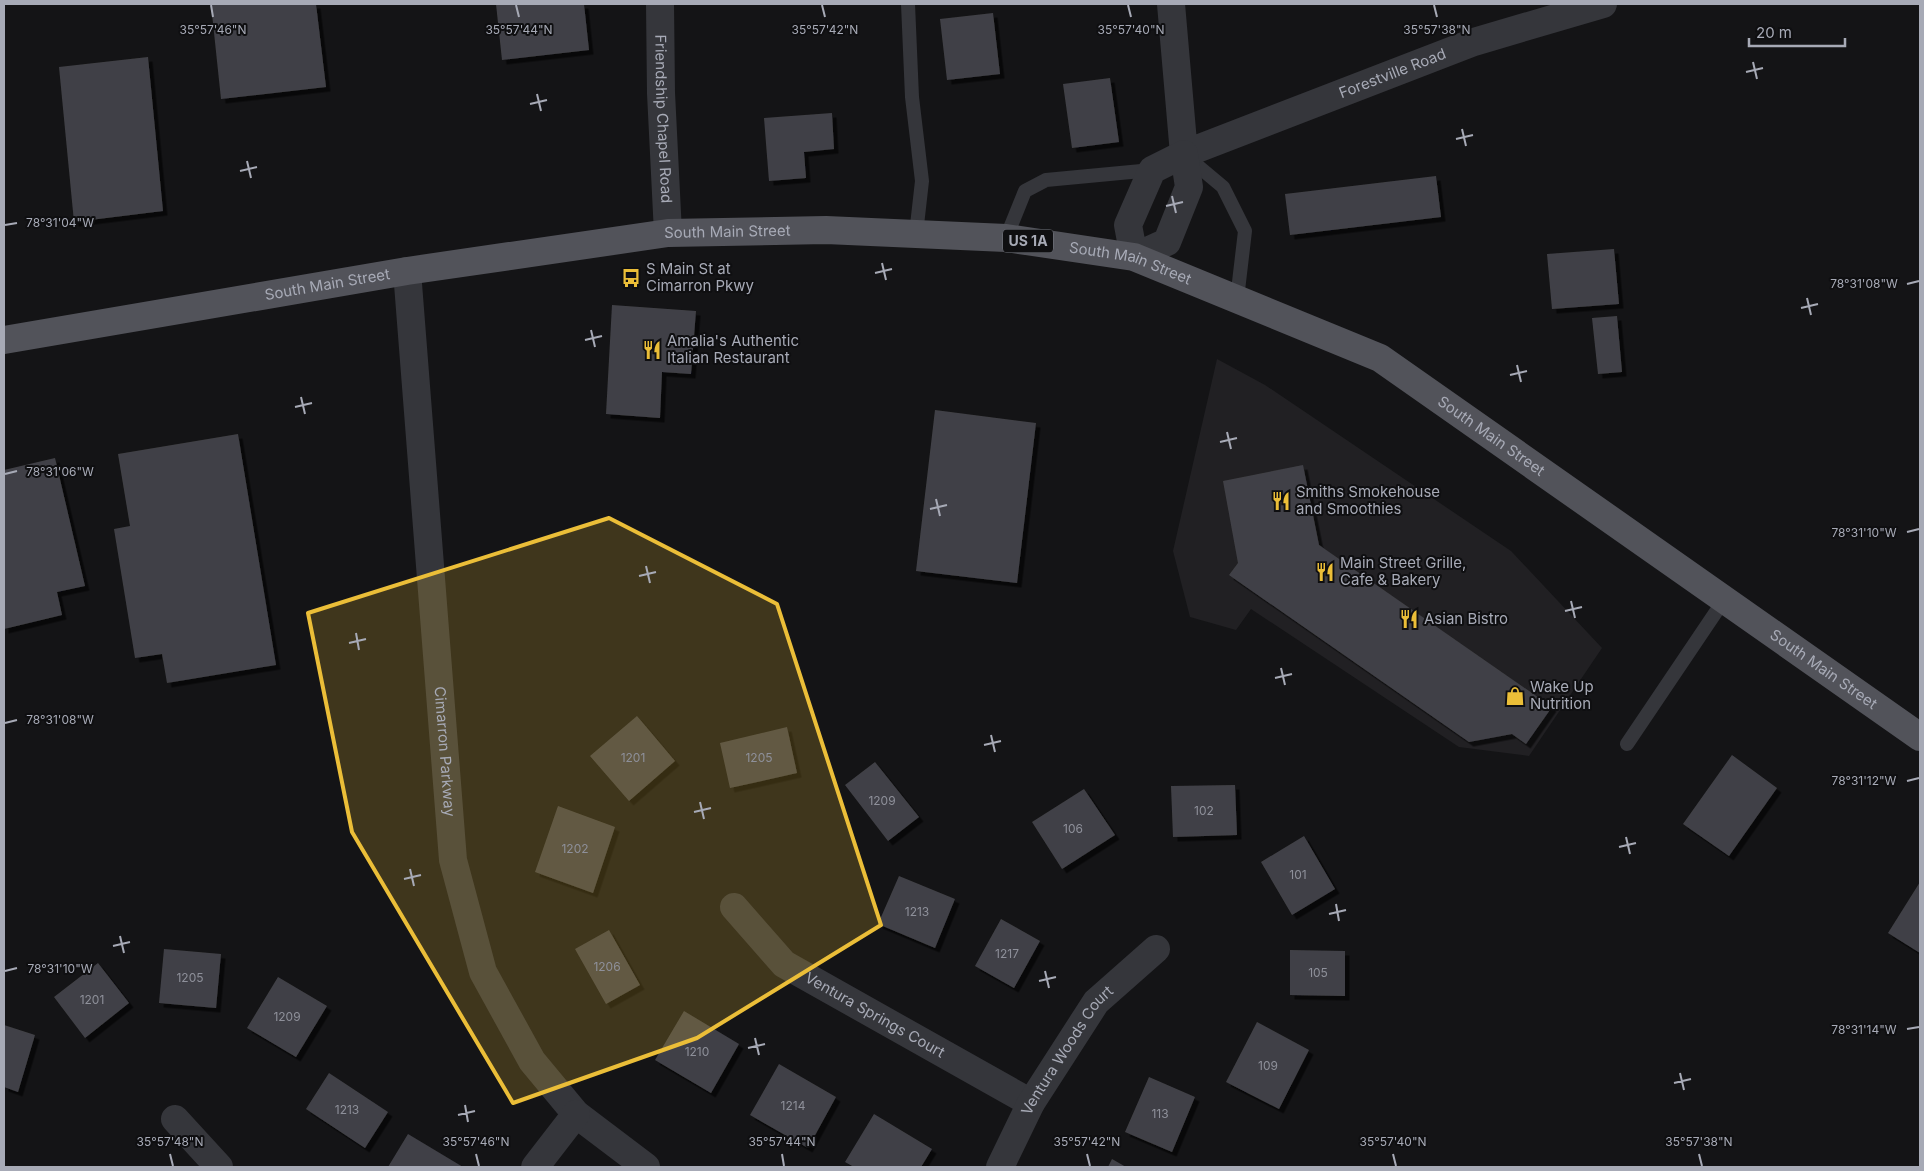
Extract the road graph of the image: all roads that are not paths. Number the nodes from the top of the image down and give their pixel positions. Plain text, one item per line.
1 (660, 4) edge
2 (908, 4) edge
3 (1171, 4) edge
4 (1603, 4) edge
5 (1184, 154) junction
6 (1152, 170) junction
7 (668, 233) junction
8 (916, 234) junction
9 (1006, 238) junction
10 (1134, 258) junction
11 (407, 271) junction
12 (1237, 299) junction
13 (4, 340) edge
14 (1724, 600) junction
15 (1920, 737) edge
16 (1627, 744) dead end
17 (734, 906) dead end
18 (1156, 949) dead end
19 (1032, 1103) junction
20 (576, 1114) junction
21 (175, 1119) dead end
22 (219, 1167) edge
23 (535, 1167) edge
24 (646, 1167) edge
25 (1000, 1167) edge

1 - 7 street, Friendship Chapel Road
2 - 8 lane
3 - 5 street
4 - 5 street, Forestville Road
5 - 6 street, Forestville Road
5 - 10 street
5 - 12 lane
6 - 9 lane
6 - 10 street
7 - 8 main road, South Main Street / US 1A
7 - 11 main road, South Main Street / US 1A
8 - 9 main road, South Main Street / US 1A
9 - 10 main road, South Main Street / US 1A
10 - 12 main road, South Main Street / US 1A
11 - 13 main road, South Main Street / US 1A
11 - 20 street, Cimarron Parkway
12 - 14 main road, South Main Street / US 1A
14 - 15 main road, South Main Street / US 1A
14 - 16 lane
17 - 19 street, Ventura Springs Court
18 - 19 street, Ventura Woods Court
19 - 25 street, Ventura Woods Court
20 - 23 street
20 - 24 street, Cimarron Parkway
21 - 22 street

